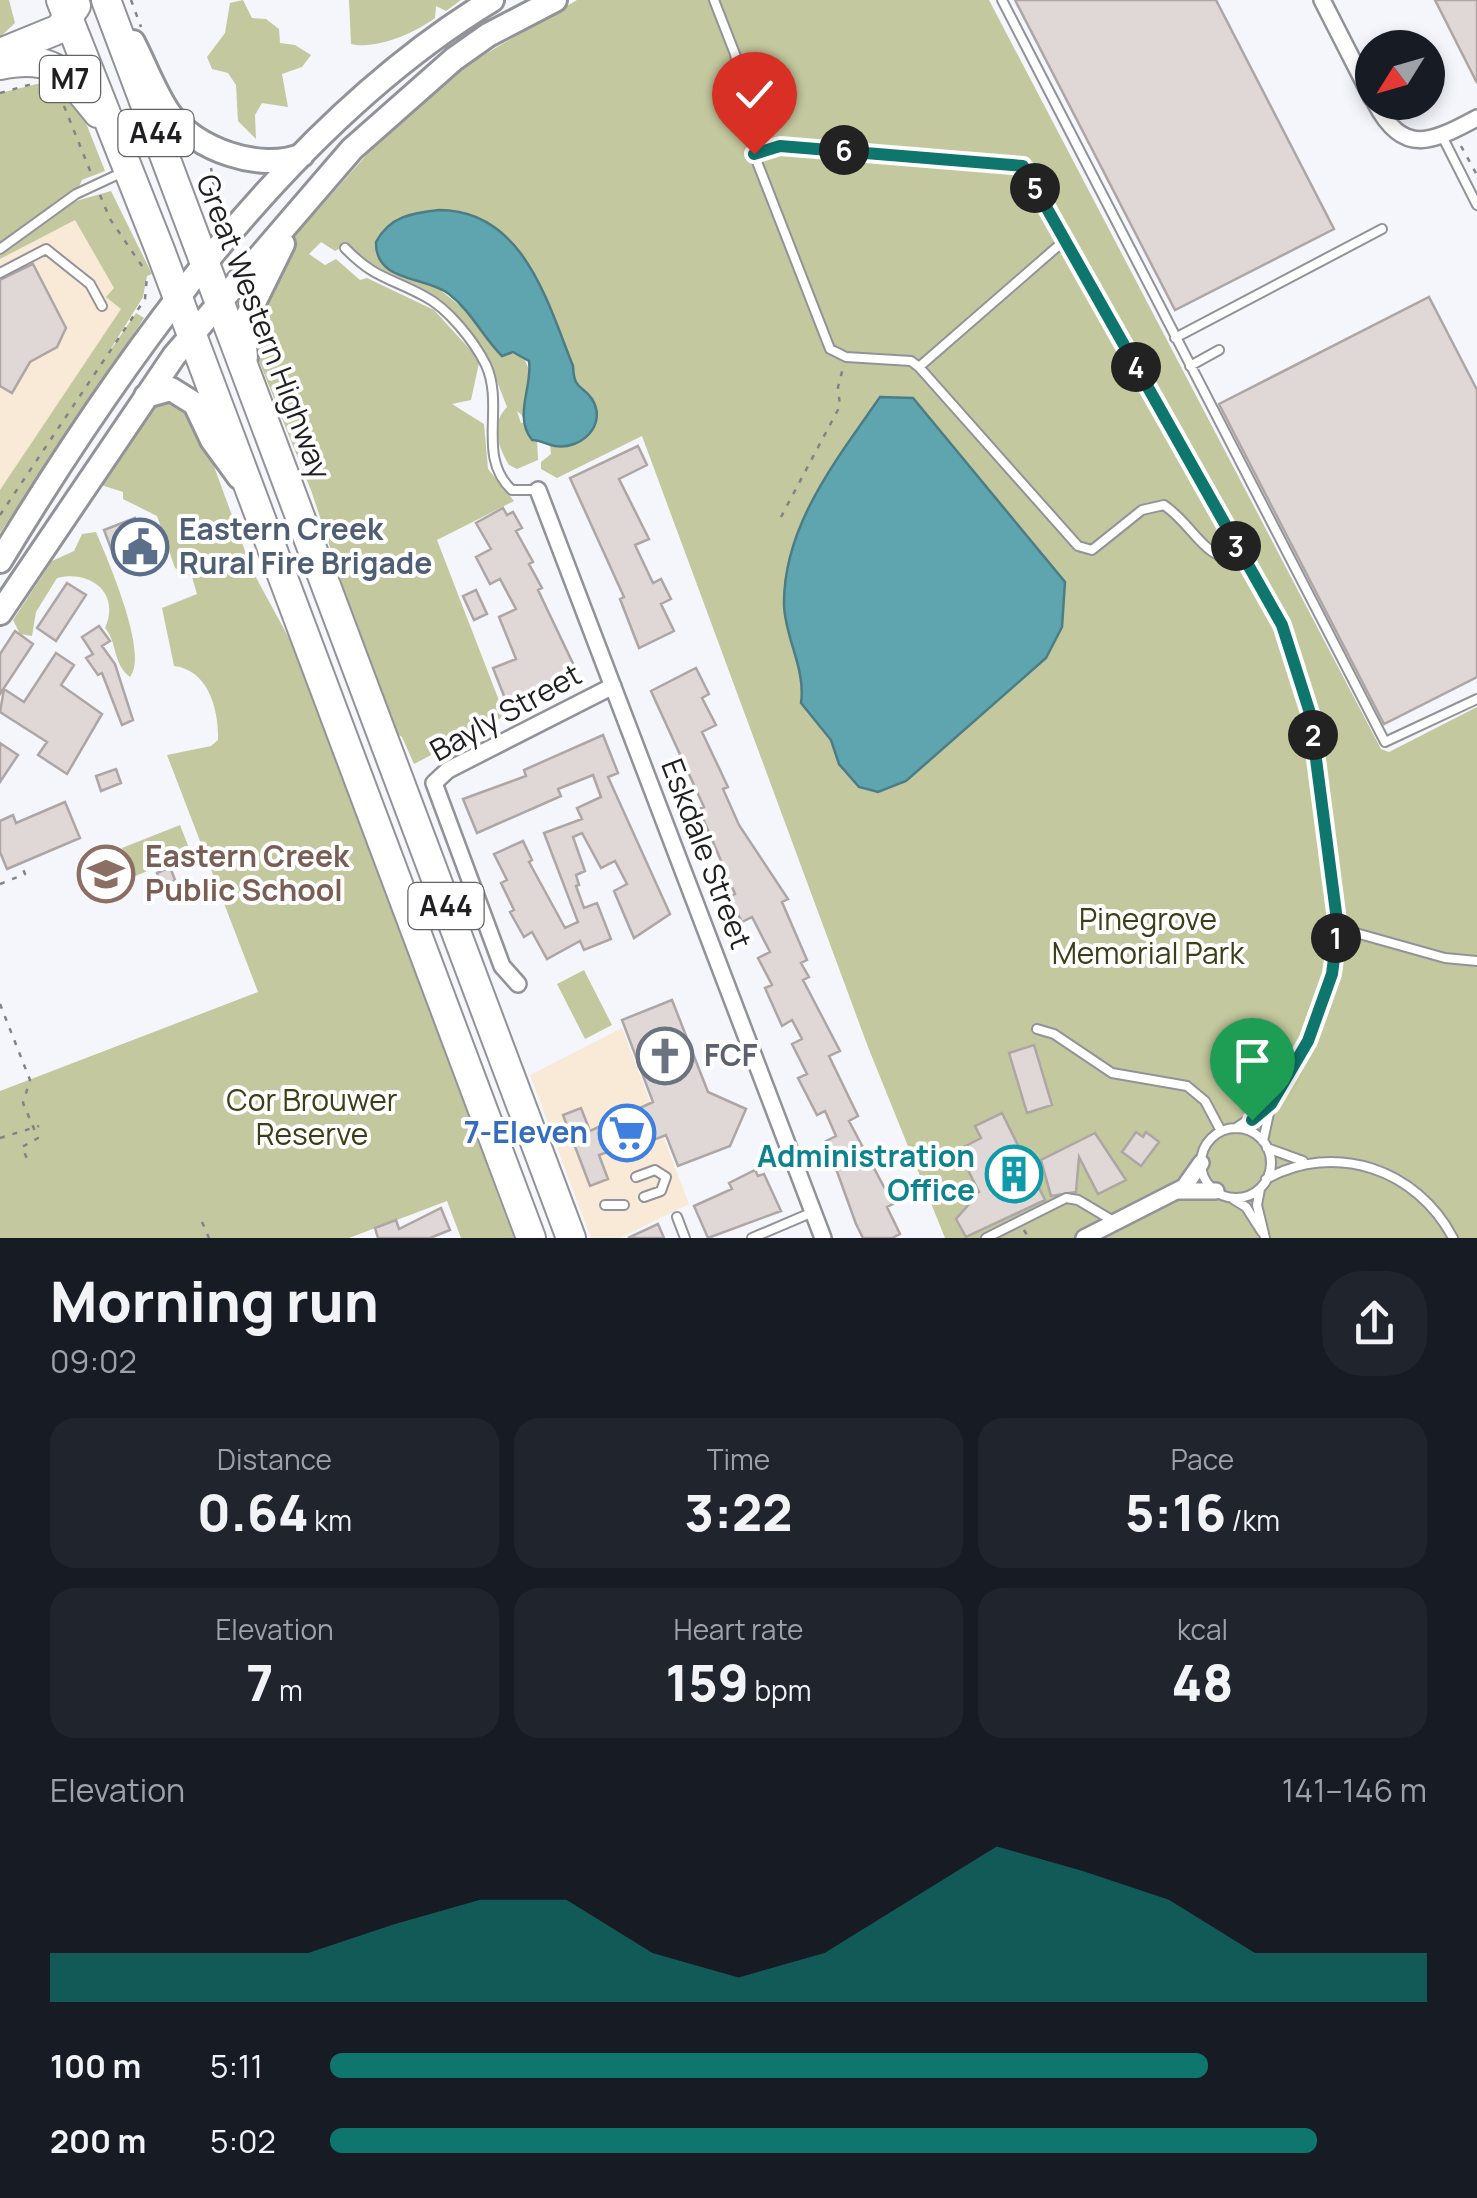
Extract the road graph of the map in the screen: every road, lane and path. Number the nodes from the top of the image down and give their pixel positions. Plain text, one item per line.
1 (492, 0) edge
2 (555, 0) edge
3 (714, 0) edge
4 (1002, 0) edge
5 (1322, 0) edge
6 (107, 1) edge
7 (69, 6) edge
8 (0, 52) edge
9 (1355, 63) edge
10 (0, 65) edge
11 (41, 83) dead end
12 (0, 93) edge
13 (60, 96) dead end
14 (1477, 118) edge
15 (1388, 120) edge
16 (1442, 136) junction
17 (118, 138) junction
18 (1461, 146) dead end
19 (303, 154) junction
20 (754, 154) junction
21 (214, 158) dead end
22 (130, 170) junction
23 (1477, 175) edge
24 (92, 176) dead end
25 (100, 195) dead end
26 (307, 202) junction
27 (1477, 204) edge
28 (214, 228) dead end
29 (1382, 229) dead end
30 (1065, 240) junction
31 (345, 248) dead end
32 (0, 249) edge
33 (208, 264) junction
34 (0, 272) edge
35 (178, 299) junction
36 (221, 299) junction
37 (102, 306) dead end
38 (192, 335) junction
39 (1175, 338) junction
40 (1218, 350) dead end
41 (846, 357) junction
42 (1190, 366) junction
43 (919, 367) junction
44 (146, 396) junction
45 (256, 399) junction
46 (248, 489) junction
47 (538, 490) joint
48 (0, 515) edge
49 (781, 517) dead end
50 (0, 561) edge
51 (1247, 564) junction
52 (0, 614) edge
53 (613, 686) junction
54 (1477, 699) edge
55 (23, 869) dead end
56 (0, 884) edge
57 (1338, 928) junction
58 (1477, 962) edge
59 (518, 984) dead end
60 (0, 1004) edge
61 (1037, 1029) dead end
62 (1271, 1104) junction
63 (36, 1127) junction
64 (1236, 1128) junction
65 (1222, 1131) junction
66 (0, 1138) edge
67 (1265, 1144) junction
68 (28, 1161) dead end
69 (1201, 1162) junction
70 (1308, 1162) junction
71 (636, 1176) dead end
72 (1264, 1183) junction
73 (1176, 1192) junction
74 (1221, 1194) junction
75 (644, 1197) dead end
76 (624, 1204) dead end
77 (605, 1205) dead end
78 (813, 1212) junction
79 (676, 1216) dead end
80 (202, 1222) dead end
81 (1115, 1222) junction
82 (1264, 1235) edge
83 (208, 1238) edge
84 (531, 1238) edge
85 (571, 1238) edge
86 (684, 1238) edge
87 (752, 1238) edge
88 (823, 1238) edge
89 (986, 1238) edge
90 (1084, 1238) edge
91 (1453, 1238) edge

1 - 19 main road
2 - 26 main road
3 - 20 lane
4 - 39 lane
5 - 9 street
6 - 19 main road
6 - 33 highway, Great Western Highway / A44
7 - 8 highway, M7
7 - 17 highway, A44
10 - 17 highway, M7
11 - 12 path
13 - 24 path
14 - 16 street
15 - 16 street
16 - 27 lane
17 - 22 highway, A44
18 - 23 path
19 - 33 main road
20 - 30 lane
20 - 41 lane
21 - 28 path
22 - 32 lane
22 - 35 highway, A44
25 - 48 path
26 - 36 main road
26 - 45 main road
29 - 39 lane
30 - 43 lane
30 - 51 lane
31 - 47 lane
33 - 35 main road
33 - 36 highway, Great Western Highway / A44
34 - 37 lane
35 - 38 highway, A44
35 - 50 main road
36 - 38 main road
36 - 45 highway, Great Western Highway / A44
38 - 44 main road
38 - 46 highway, A44
39 - 42 lane
40 - 42 lane
41 - 43 lane
41 - 49 path
42 - 54 lane
43 - 51 lane
44 - 46 main road
44 - 52 main road
45 - 85 highway, Great Western Highway / A44
46 - 84 highway, A44
47 - 53 street, Eskdale Street
51 - 57 lane
53 - 59 street, Bayly Street
53 - 78 street, Eskdale Street
55 - 56 path
57 - 58 lane
57 - 62 lane
60 - 63 path
61 - 65 lane
62 - 64 lane
62 - 67 lane
63 - 66 path
63 - 68 path
64 - 65 lane
64 - 67 lane
65 - 69 lane
67 - 70 lane
67 - 72 lane
69 - 73 street
69 - 74 lane
70 - 72 lane
70 - 91 lane
71 - 75 lane
72 - 74 lane
72 - 82 lane
73 - 74 street
73 - 81 street
74 - 82 lane
76 - 77 lane
78 - 87 lane
78 - 88 street, Eskdale Street
79 - 86 lane
80 - 83 path
81 - 89 lane
81 - 90 street

